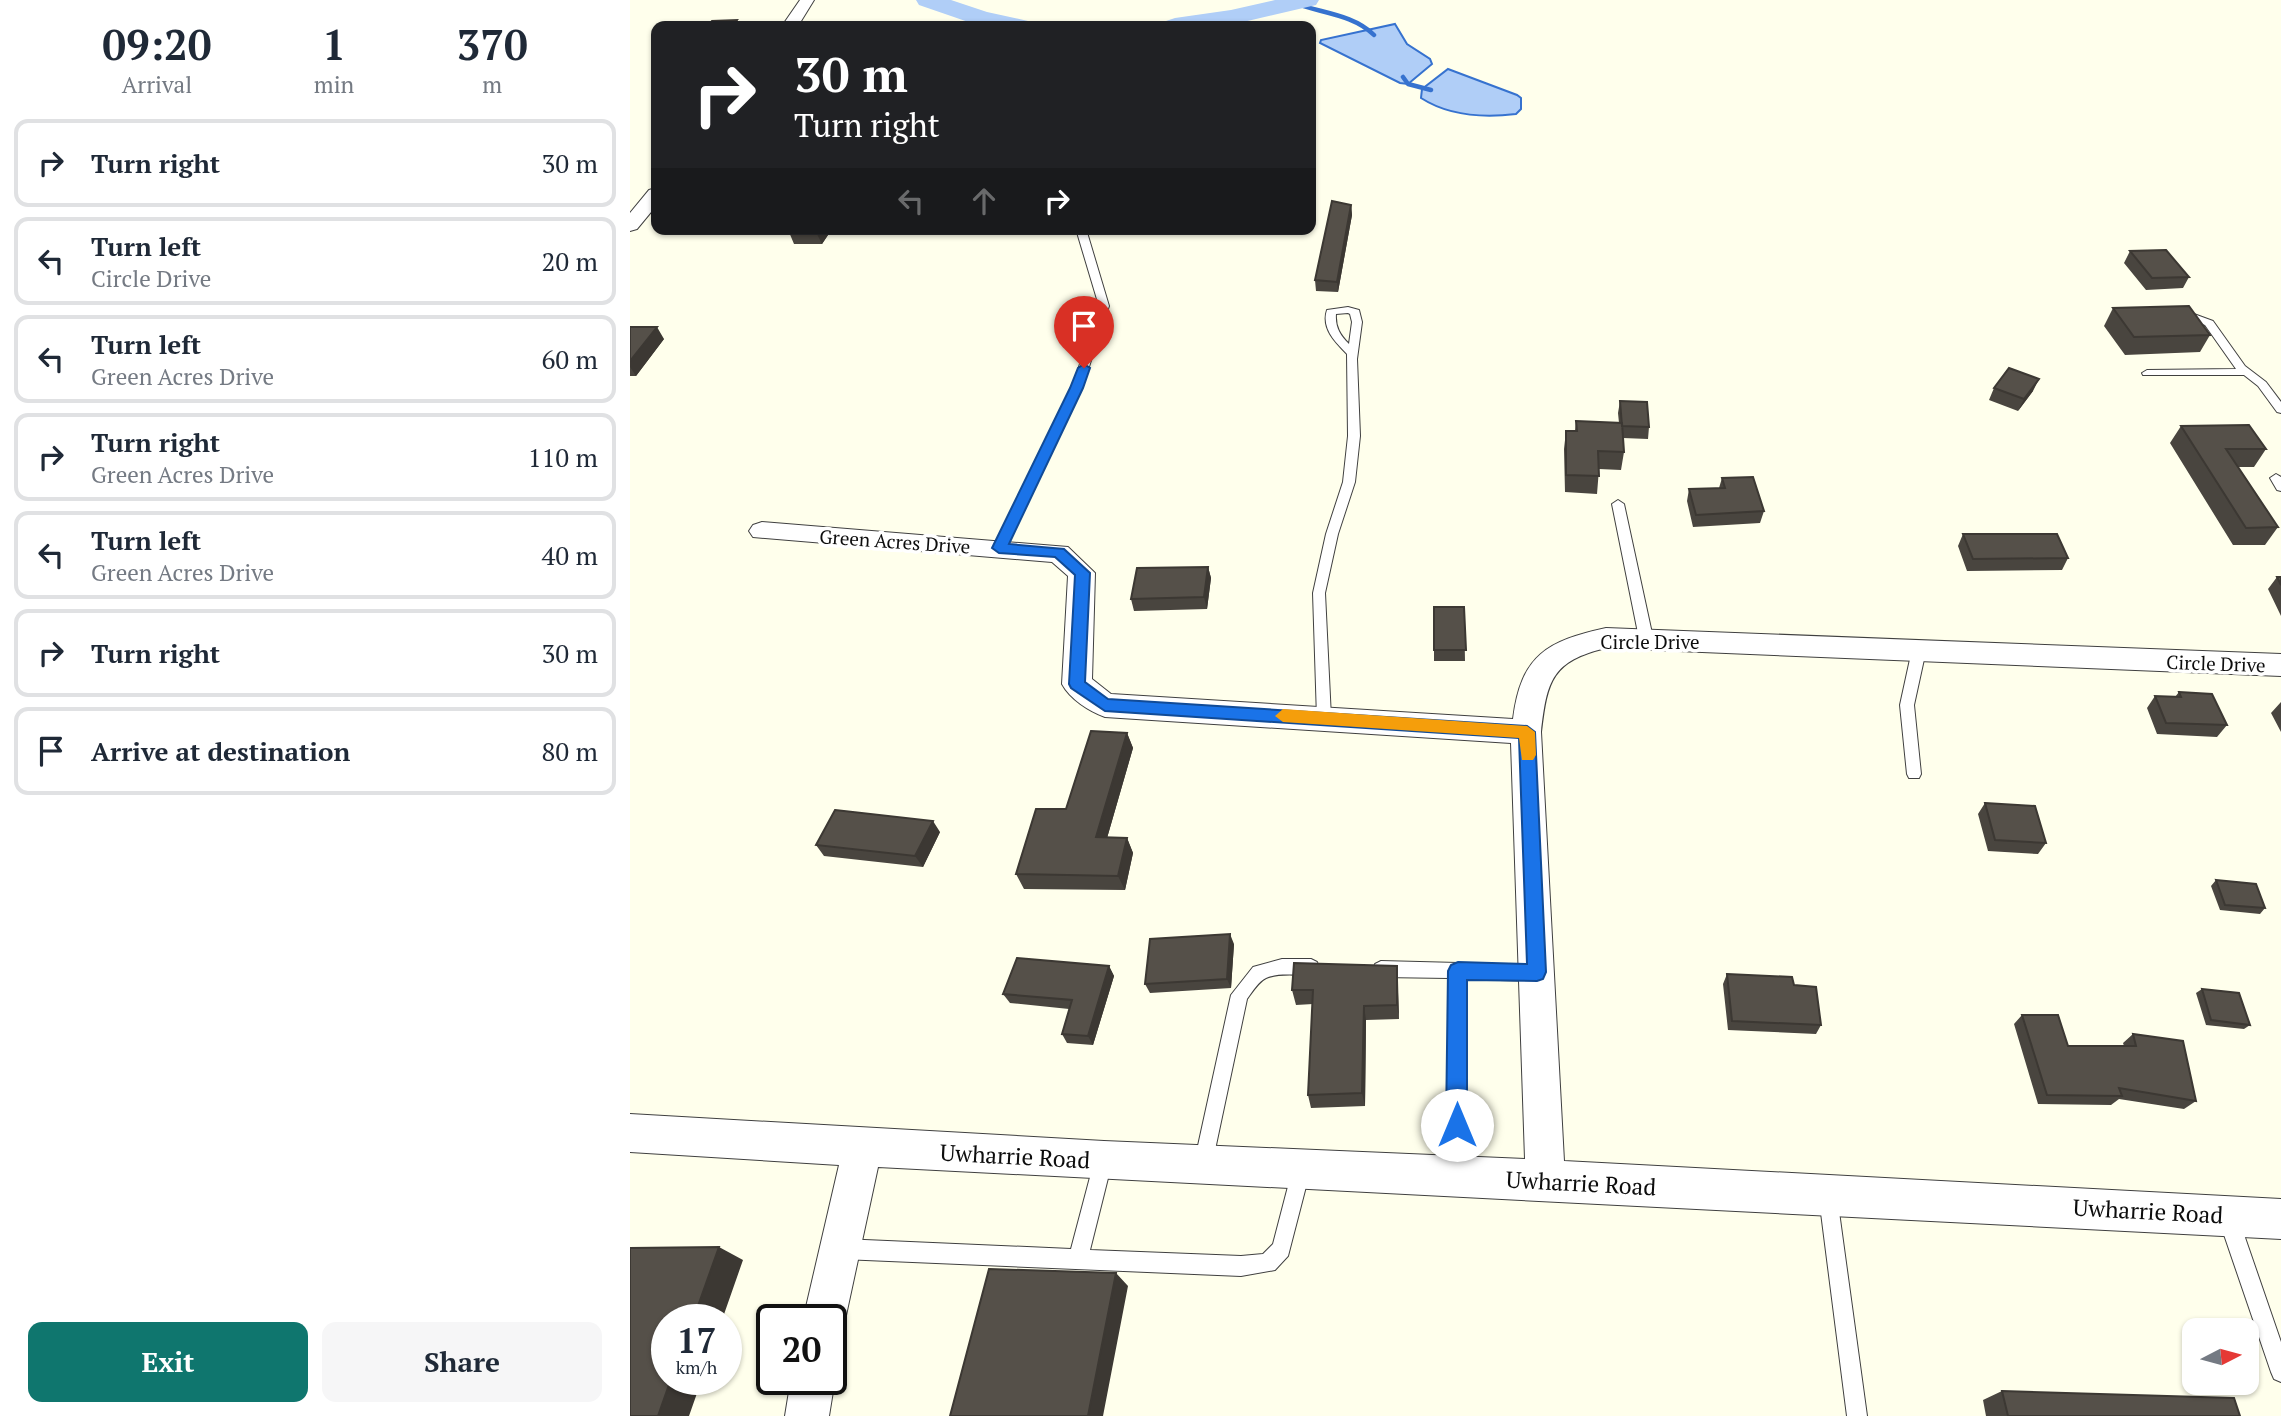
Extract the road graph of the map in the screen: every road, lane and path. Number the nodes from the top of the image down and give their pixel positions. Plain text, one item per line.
1 (807, 0) edge
2 (793, 21) edge
3 (651, 200) edge
4 (630, 225) edge
5 (1083, 235) edge
6 (2168, 307) edge
7 (1353, 354) dead end
8 (2246, 372) junction
9 (2147, 373) dead end
10 (2281, 411) edge
11 (1618, 504) dead end
12 (762, 531) dead end
13 (999, 548) junction
14 (1646, 638) junction
15 (1919, 650) junction
16 (2281, 665) edge
17 (1324, 718) junction
18 (1527, 732) junction
19 (1914, 774) dead end
20 (1322, 968) edge
21 (1363, 968) edge
22 (1458, 971) junction
23 (1537, 972) junction
24 (630, 1133) edge
25 (863, 1148) junction
26 (1104, 1161) junction
27 (1203, 1165) junction
28 (1301, 1170) junction
29 (1456, 1176) junction
30 (1545, 1180) junction
31 (1828, 1196) junction
32 (2228, 1215) junction
33 (2281, 1219) edge
34 (838, 1249) junction
35 (1078, 1259) junction
36 (827, 1304) edge
37 (2281, 1371) edge
38 (810, 1395) edge
39 (807, 1416) edge
40 (1857, 1416) edge

1 - 2 street
3 - 4 street
5 - 13 lane
6 - 8 lane
7 - 17 lane
8 - 9 lane
8 - 10 lane
11 - 14 lane
12 - 13 street, Green Acres Drive
13 - 17 street, Green Acres Drive
14 - 15 street, Circle Drive
14 - 18 street, Circle Drive
15 - 16 street, Circle Drive
15 - 19 lane
17 - 18 street, Green Acres Drive
18 - 23 street, Circle Drive
20 - 27 lane
21 - 22 lane
22 - 23 lane
22 - 29 lane
23 - 30 street, Circle Drive
24 - 25 street, Uwharrie Road
25 - 26 street, Uwharrie Road
25 - 34 street
26 - 27 street, Uwharrie Road
26 - 35 lane
27 - 28 street, Uwharrie Road
28 - 29 street, Uwharrie Road
28 - 35 lane
29 - 30 street, Uwharrie Road
30 - 31 street, Uwharrie Road
31 - 32 street, Uwharrie Road
31 - 40 lane
32 - 33 street, Uwharrie Road
32 - 37 lane
34 - 35 lane
34 - 36 street
38 - 39 street

